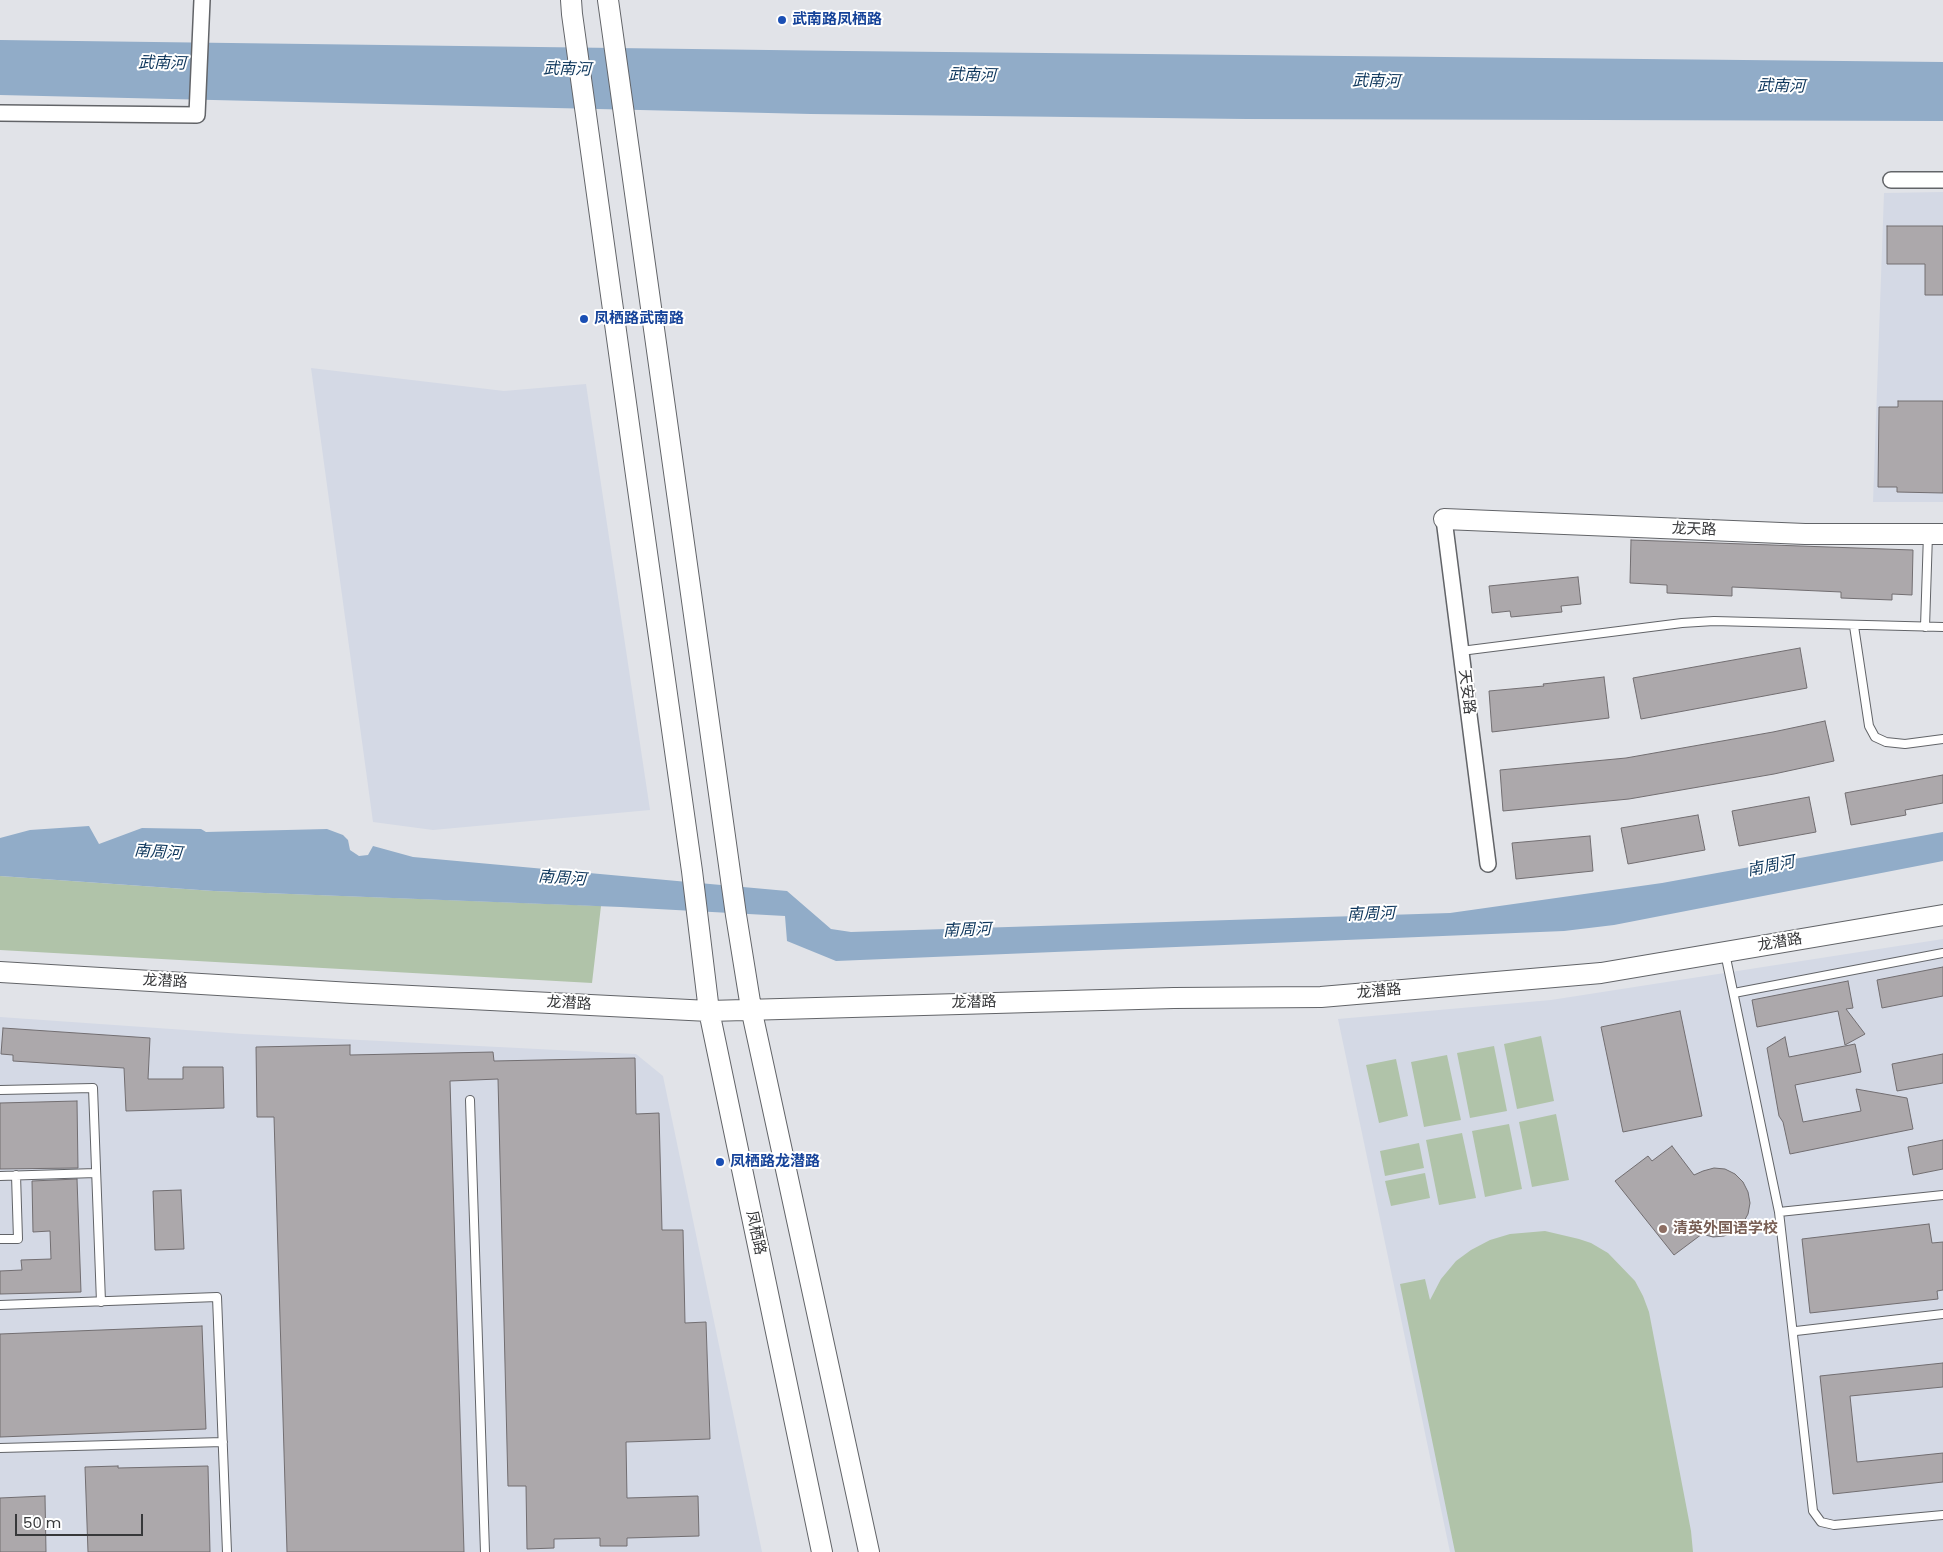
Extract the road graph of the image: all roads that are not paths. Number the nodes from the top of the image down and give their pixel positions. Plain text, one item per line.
1 (202, 0) edge
2 (608, 0) edge
3 (572, 7) edge
4 (0, 113) edge
5 (1891, 180) dead end
6 (1943, 180) edge
7 (1444, 519) joint
8 (1935, 534) edge
9 (1854, 626) junction
10 (1925, 627) junction
11 (1943, 627) edge
12 (1461, 651) junction
13 (1943, 739) edge
14 (1488, 864) dead end
15 (1943, 916) edge
16 (1725, 953) junction
17 (1943, 953) edge
18 (0, 972) edge
19 (1734, 993) junction
20 (751, 1008) junction
21 (709, 1010) junction
22 (0, 1090) edge
23 (470, 1100) dead end
24 (96, 1173) junction
25 (16, 1175) junction
26 (0, 1176) edge
27 (1943, 1195) edge
28 (1779, 1212) junction
29 (0, 1240) edge
30 (101, 1302) junction
31 (0, 1306) edge
32 (1943, 1314) edge
33 (1796, 1331) dead end
34 (223, 1442) junction
35 (0, 1448) edge
36 (1943, 1515) edge
37 (227, 1552) edge
38 (485, 1552) edge
39 (822, 1552) edge
40 (869, 1552) edge

1 - 4 street
2 - 20 main road
3 - 21 main road, 凤栖路
5 - 6 street
7 - 8 main road, 龙天路
7 - 12 street, 天安路
8 - 10 lane
9 - 10 lane
9 - 12 lane
9 - 13 lane
10 - 11 lane
12 - 14 street, 天安路
15 - 16 main road, 龙潜路
16 - 19 lane
16 - 20 main road, 龙潜路
17 - 19 lane
18 - 21 main road, 龙潜路
19 - 28 lane
20 - 21 main road, 龙潜路
20 - 40 main road
21 - 39 main road, 凤栖路
22 - 24 lane
23 - 38 lane
24 - 25 lane
24 - 30 lane
25 - 26 lane
25 - 29 lane
27 - 28 lane
28 - 36 lane
30 - 31 lane
30 - 34 lane
32 - 33 lane
34 - 35 lane
34 - 37 lane

